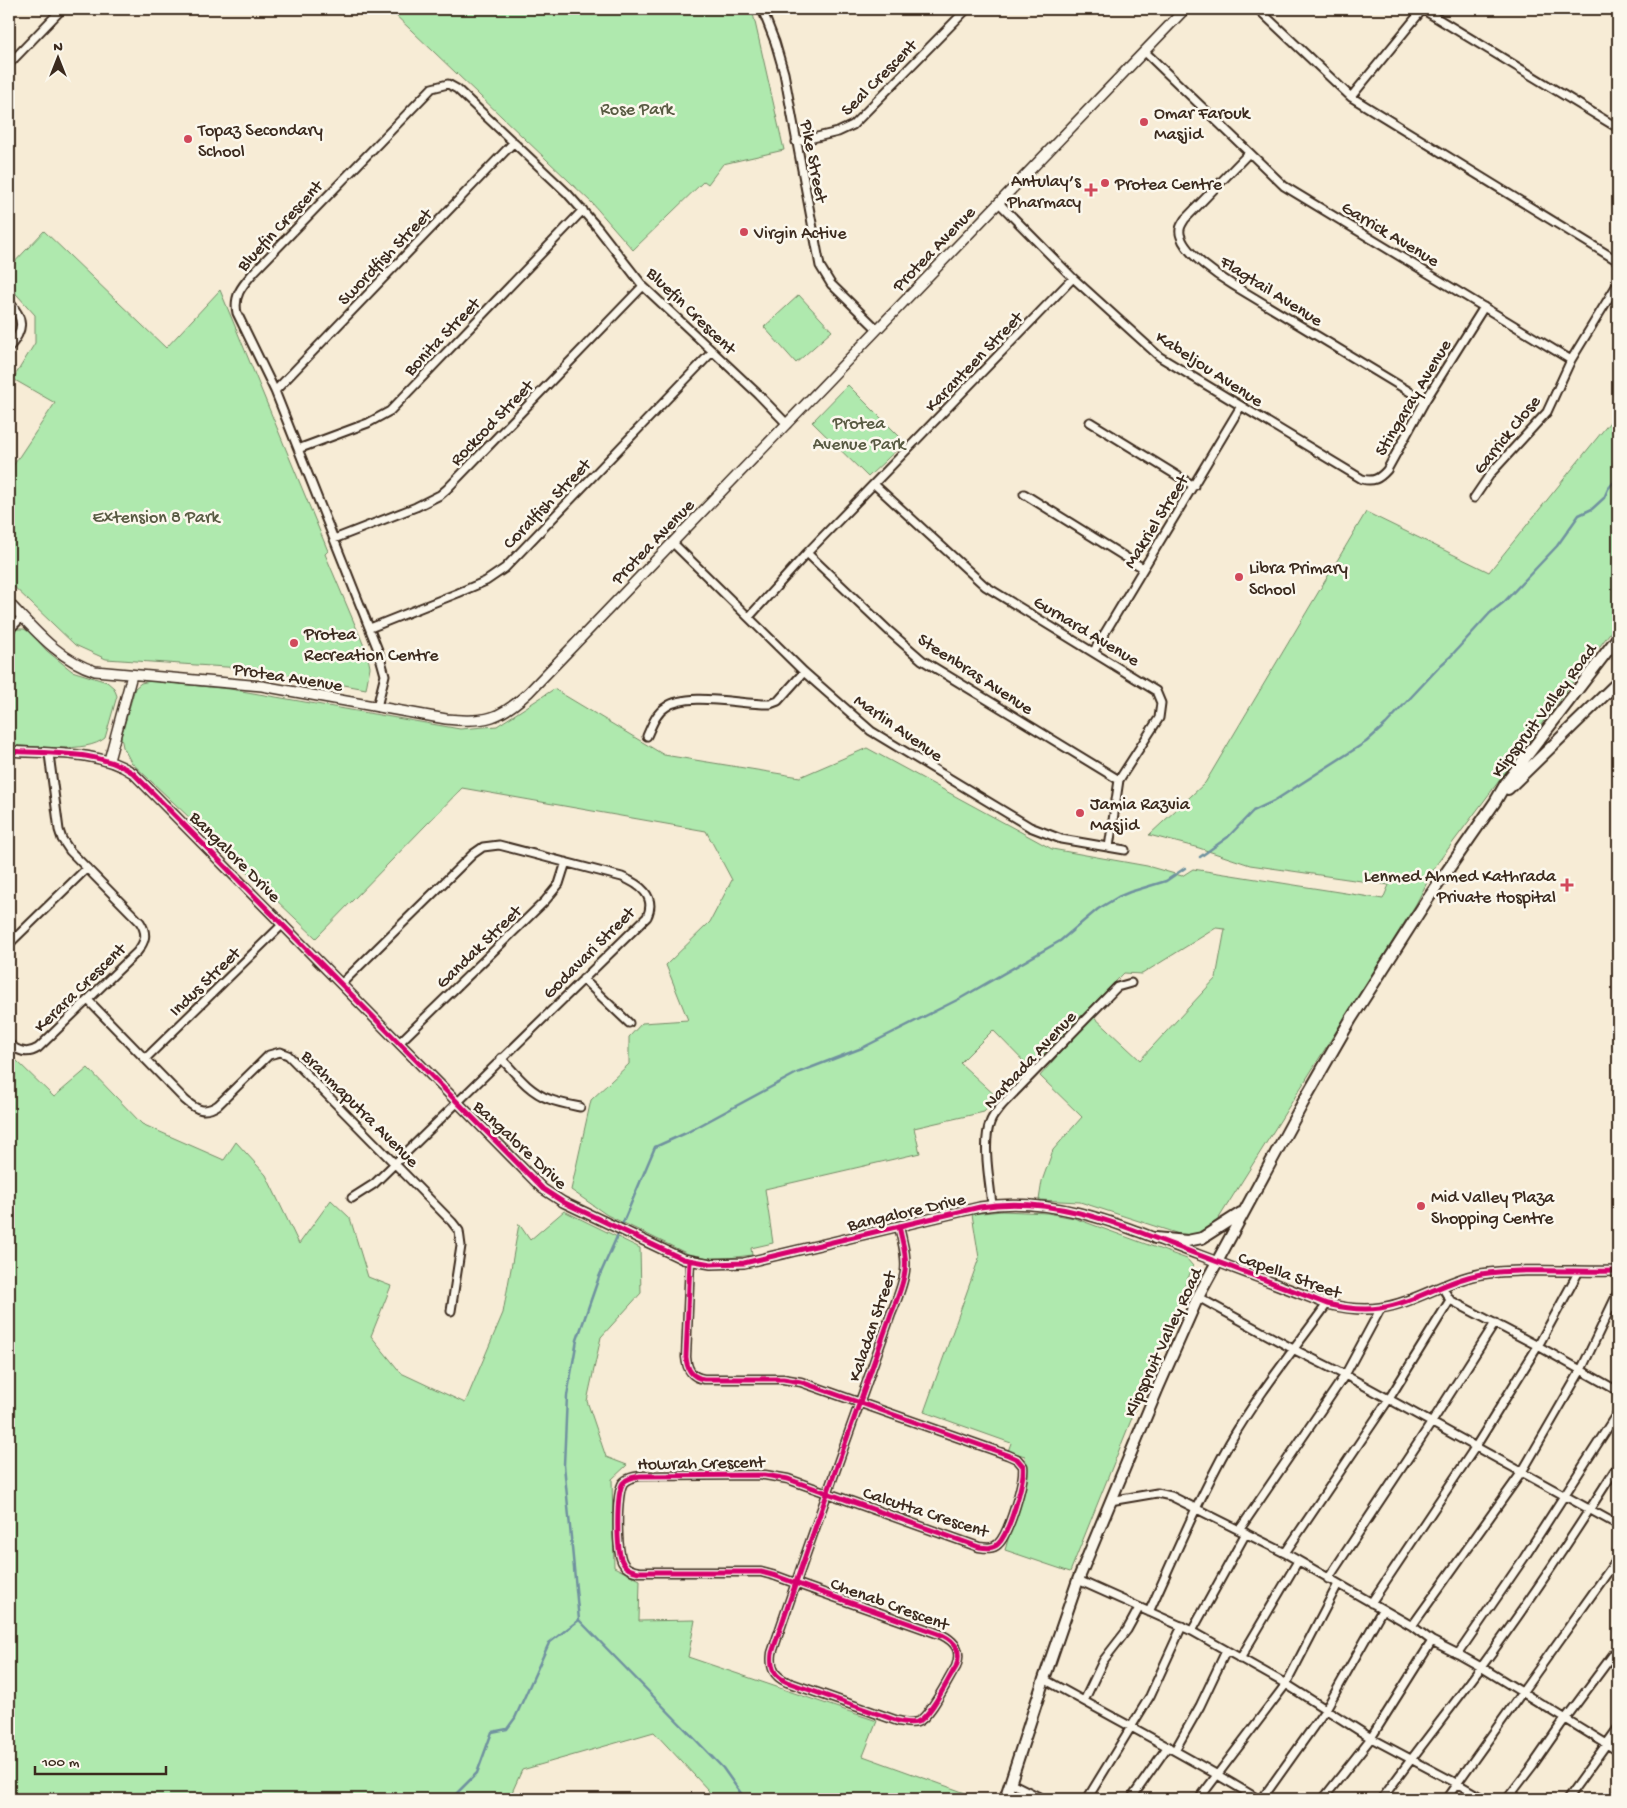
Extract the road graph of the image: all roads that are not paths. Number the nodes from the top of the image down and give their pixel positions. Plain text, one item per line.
1 (62, 9) edge
2 (762, 9) edge
3 (967, 9) edge
4 (1185, 9) edge
5 (1258, 9) edge
6 (1423, 9) edge
7 (1144, 52) junction
8 (9, 64) edge
9 (1351, 97) junction
10 (1618, 128) edge
11 (514, 142) junction
12 (796, 142) junction
13 (1249, 153) junction
14 (999, 203) junction
15 (583, 210) junction
16 (1618, 262) edge
17 (1073, 278) junction
18 (1618, 283) edge
19 (643, 286) junction
20 (9, 302) edge
21 (1484, 307) junction
22 (877, 329) junction
23 (9, 348) edge
24 (712, 352) junction
25 (1571, 360) junction
26 (275, 391) junction
27 (1425, 401) junction
28 (1241, 406) junction
29 (1090, 422) dead end
30 (787, 424) junction
31 (298, 449) junction
32 (1355, 476) joint
33 (875, 484) junction
34 (1194, 486) junction
35 (1024, 494) dead end
36 (1474, 498) dead end
37 (334, 539) junction
38 (672, 543) junction
39 (808, 553) junction
40 (1143, 568) junction
41 (9, 603) edge
42 (22, 617) junction
43 (748, 617) junction
44 (370, 628) junction
45 (9, 630) edge
46 (1618, 637) edge
47 (1094, 651) junction
48 (804, 672) junction
49 (132, 675) junction
50 (1618, 682) edge
51 (377, 707) junction
52 (647, 736) dead end
53 (9, 751) edge
54 (49, 754) junction
55 (109, 760) junction
56 (1119, 780) junction
57 (1495, 802) junction
58 (1109, 847) junction
59 (1125, 850) dead end
60 (566, 862) junction
61 (87, 868) junction
62 (283, 924) junction
63 (9, 944) edge
64 (583, 979) junction
65 (1131, 983) dead end
66 (341, 984) junction
67 (88, 1000) junction
68 (629, 1023) dead end
69 (400, 1043) junction
70 (9, 1044) edge
71 (146, 1058) junction
72 (501, 1058) junction
73 (457, 1102) junction
74 (580, 1107) dead end
75 (395, 1164) junction
76 (352, 1198) dead end
77 (992, 1205) junction
78 (1243, 1212) junction
79 (899, 1226) junction
80 (1155, 1238) junction
81 (690, 1261) junction
82 (1217, 1262) junction
83 (1618, 1271) edge
84 (1579, 1272) junction
85 (1442, 1287) junction
86 (1618, 1292) edge
87 (1198, 1296) junction
88 (1450, 1300) junction
89 (1327, 1304) junction
90 (1381, 1308) junction
91 (451, 1311) dead end
92 (1495, 1323) junction
93 (1538, 1346) junction
94 (1294, 1350) junction
95 (1581, 1370) junction
96 (1345, 1375) junction
97 (1618, 1391) edge
98 (1389, 1399) junction
99 (860, 1402) junction
100 (1618, 1412) edge
101 (1432, 1422) junction
102 (1476, 1446) junction
103 (1618, 1465) edge
104 (1522, 1472) junction
105 (827, 1494) junction
106 (1565, 1495) junction
107 (1110, 1501) junction
108 (1196, 1508) junction
109 (1590, 1509) junction
110 (1618, 1525) edge
111 (1243, 1531) junction
112 (1285, 1553) junction
113 (1618, 1558) edge
114 (1298, 1561) junction
115 (1328, 1579) junction
116 (1078, 1580) junction
117 (795, 1583) junction
118 (1338, 1584) junction
119 (1371, 1603) junction
120 (1139, 1608) junction
121 (1382, 1610) junction
122 (1149, 1612) junction
123 (1182, 1626) junction
124 (1412, 1626) junction
125 (1192, 1632) junction
126 (1432, 1641) junction
127 (1618, 1648) edge
128 (1226, 1651) junction
129 (1458, 1654) junction
130 (1240, 1659) junction
131 (1481, 1667) junction
132 (1044, 1679) junction
133 (787, 1682) joint
134 (1286, 1684) junction
135 (1522, 1693) junction
136 (1084, 1701) junction
137 (1326, 1709) junction
138 (1565, 1719) junction
139 (1132, 1728) junction
140 (1618, 1728) edge
141 (1371, 1738) junction
142 (1606, 1744) junction
143 (1172, 1748) junction
144 (1618, 1751) edge
145 (1410, 1759) junction
146 (1218, 1775) junction
147 (1011, 1783) junction
148 (1458, 1784) junction
149 (1006, 1799) edge
150 (1044, 1799) edge
151 (1086, 1799) edge
152 (1131, 1799) edge
153 (1199, 1799) edge
154 (1258, 1799) edge
155 (1262, 1799) edge
156 (1323, 1799) edge
157 (1382, 1799) edge
158 (1446, 1799) edge
159 (1484, 1799) edge
160 (1507, 1799) edge
161 (1567, 1799) edge

1 - 8 street
2 - 12 street, Pike Street
3 - 12 street, Seal Crescent
4 - 7 street, Protea Avenue
5 - 9 street
6 - 9 street
6 - 10 street
7 - 13 street, Garrick Avenue
7 - 14 street, Protea Avenue
9 - 16 street
11 - 15 street, Bluefin Crescent
11 - 26 street, Swordfish Street
11 - 26 street, Bluefin Crescent
12 - 22 street, Pike Street
13 - 21 street, Garrick Avenue
13 - 27 street, Flagtail Avenue
14 - 17 street, Kabeljou Avenue
14 - 22 street, Protea Avenue
15 - 19 street, Bluefin Crescent
15 - 31 street, Bonita Street
17 - 28 street, Kabeljou Avenue
17 - 33 street, Karanteen Street
18 - 25 street
19 - 24 street, Bluefin Crescent
19 - 37 street, Rockcod Street
20 - 23 street
21 - 25 street, Garrick Avenue
21 - 27 street, Stingaray Avenue
22 - 30 street, Protea Avenue
24 - 30 street, Bluefin Crescent
24 - 44 street, Coralfish Street
25 - 36 street, Garrick Close
26 - 31 street, Bluefin Crescent
27 - 32 street, Stingaray Avenue
28 - 32 street, Kabeljou Avenue
28 - 34 street, Makriel Street
29 - 34 street
30 - 38 street, Protea Avenue
31 - 37 street, Bluefin Crescent
33 - 39 street, Karanteen Street
33 - 47 street, Gurnard Avenue
34 - 40 street, Makriel Street
35 - 40 street
37 - 44 street, Bluefin Crescent
38 - 43 street, Marlin Avenue
38 - 51 street, Protea Avenue
39 - 43 street, Karanteen Street
39 - 56 street, Steenbras Avenue
40 - 47 street, Makriel Street
41 - 42 street, Protea Avenue
42 - 45 street
42 - 49 street, Protea Avenue
43 - 48 street, Marlin Avenue
44 - 51 street, Bluefin Crescent
46 - 57 main road, Klipspruit Valley Road
47 - 56 street, Gurnard Avenue
48 - 52 street
48 - 58 street, Marlin Avenue
49 - 51 street, Protea Avenue
49 - 55 street
50 - 57 main road, Klipspruit Valley Road
53 - 54 street, Bangalore Drive
54 - 55 street, Bangalore Drive
54 - 61 street
55 - 62 street, Bangalore Drive
56 - 58 street, Gurnard Avenue
57 - 78 main road, Klipspruit Valley Road
58 - 59 street, Marlin Avenue
60 - 64 street, Godavari Street
60 - 66 street, Godavari Street
60 - 69 street, Gandak Street
61 - 63 street
61 - 67 street, Kerara Crescent
62 - 66 street, Bangalore Drive
62 - 71 street, Indus Street
64 - 68 street
64 - 72 street, Godavari Street
65 - 77 street, Narbada Avenue
66 - 69 street, Bangalore Drive
67 - 70 street, Kerara Crescent
67 - 71 street, Brahmaputra Avenue
69 - 73 street, Bangalore Drive
71 - 75 street, Brahmaputra Avenue
72 - 73 street, Godavari Street
72 - 74 street
73 - 75 street, Godavari Street
73 - 81 street, Bangalore Drive
75 - 76 street, Godavari Street
75 - 91 street, Brahmaputra Avenue
77 - 79 street, Bangalore Drive
77 - 80 street, Bangalore Drive
78 - 80 main road
78 - 82 main road, Klipspruit Valley Road
79 - 81 street, Bangalore Drive
79 - 99 street, Kaladan Street
80 - 82 street, Bangalore Drive
81 - 99 street
82 - 87 main road, Klipspruit Valley Road
82 - 89 street, Capella Street
83 - 84 street, Capella Street
84 - 85 street, Capella Street
84 - 93 street
85 - 88 street
85 - 90 street, Capella Street
86 - 95 street
87 - 94 street
87 - 107 main road, Klipspruit Valley Road
88 - 92 street
88 - 98 street
89 - 90 street, Capella Street
89 - 94 street
90 - 96 street
92 - 93 street
92 - 101 street
93 - 95 street
93 - 102 street
94 - 96 street
94 - 108 street
95 - 97 street
95 - 104 street
96 - 98 street
96 - 111 street
98 - 101 street
98 - 112 street
99 - 105 street, Kaladan Street
99 - 105 street, Calcutta Crescent
100 - 106 street
101 - 102 street
101 - 115 street
102 - 104 street
102 - 119 street
103 - 109 street
104 - 106 street
104 - 124 street
105 - 117 street, Kaladan Street
105 - 117 street, Howrah Crescent
106 - 109 street
106 - 129 street
107 - 108 street
107 - 116 main road, Klipspruit Valley Road
108 - 111 street
108 - 122 street
109 - 110 street
109 - 131 street
111 - 112 street
111 - 125 street
112 - 114 street
113 - 135 street
114 - 115 street
114 - 130 street
115 - 118 street
116 - 120 street
116 - 132 main road, Klipspruit Valley Road
117 - 133 street, Kaladan Street
117 - 133 street, Chenab Crescent
118 - 119 street
118 - 134 street
119 - 121 street
120 - 122 street
120 - 136 street
121 - 124 street
121 - 137 street
122 - 123 street
123 - 125 street
123 - 139 street
124 - 126 street
125 - 128 street
126 - 129 street
126 - 141 street
127 - 138 street
128 - 130 street
128 - 143 street
129 - 131 street
130 - 134 street
131 - 135 street
131 - 145 street
132 - 136 street
132 - 147 main road, Klipspruit Valley Road
134 - 137 street
134 - 146 street
135 - 138 street
135 - 148 street
136 - 139 street
137 - 141 street
137 - 155 street
138 - 142 street
138 - 160 street
139 - 143 street
139 - 151 street
140 - 142 street
141 - 145 street
141 - 156 street
142 - 144 street
142 - 161 street
143 - 146 street
143 - 152 street
145 - 148 street
145 - 157 street
146 - 153 street
146 - 154 street
147 - 149 main road, Klipspruit Valley Road
147 - 150 street
148 - 158 street
148 - 159 street

